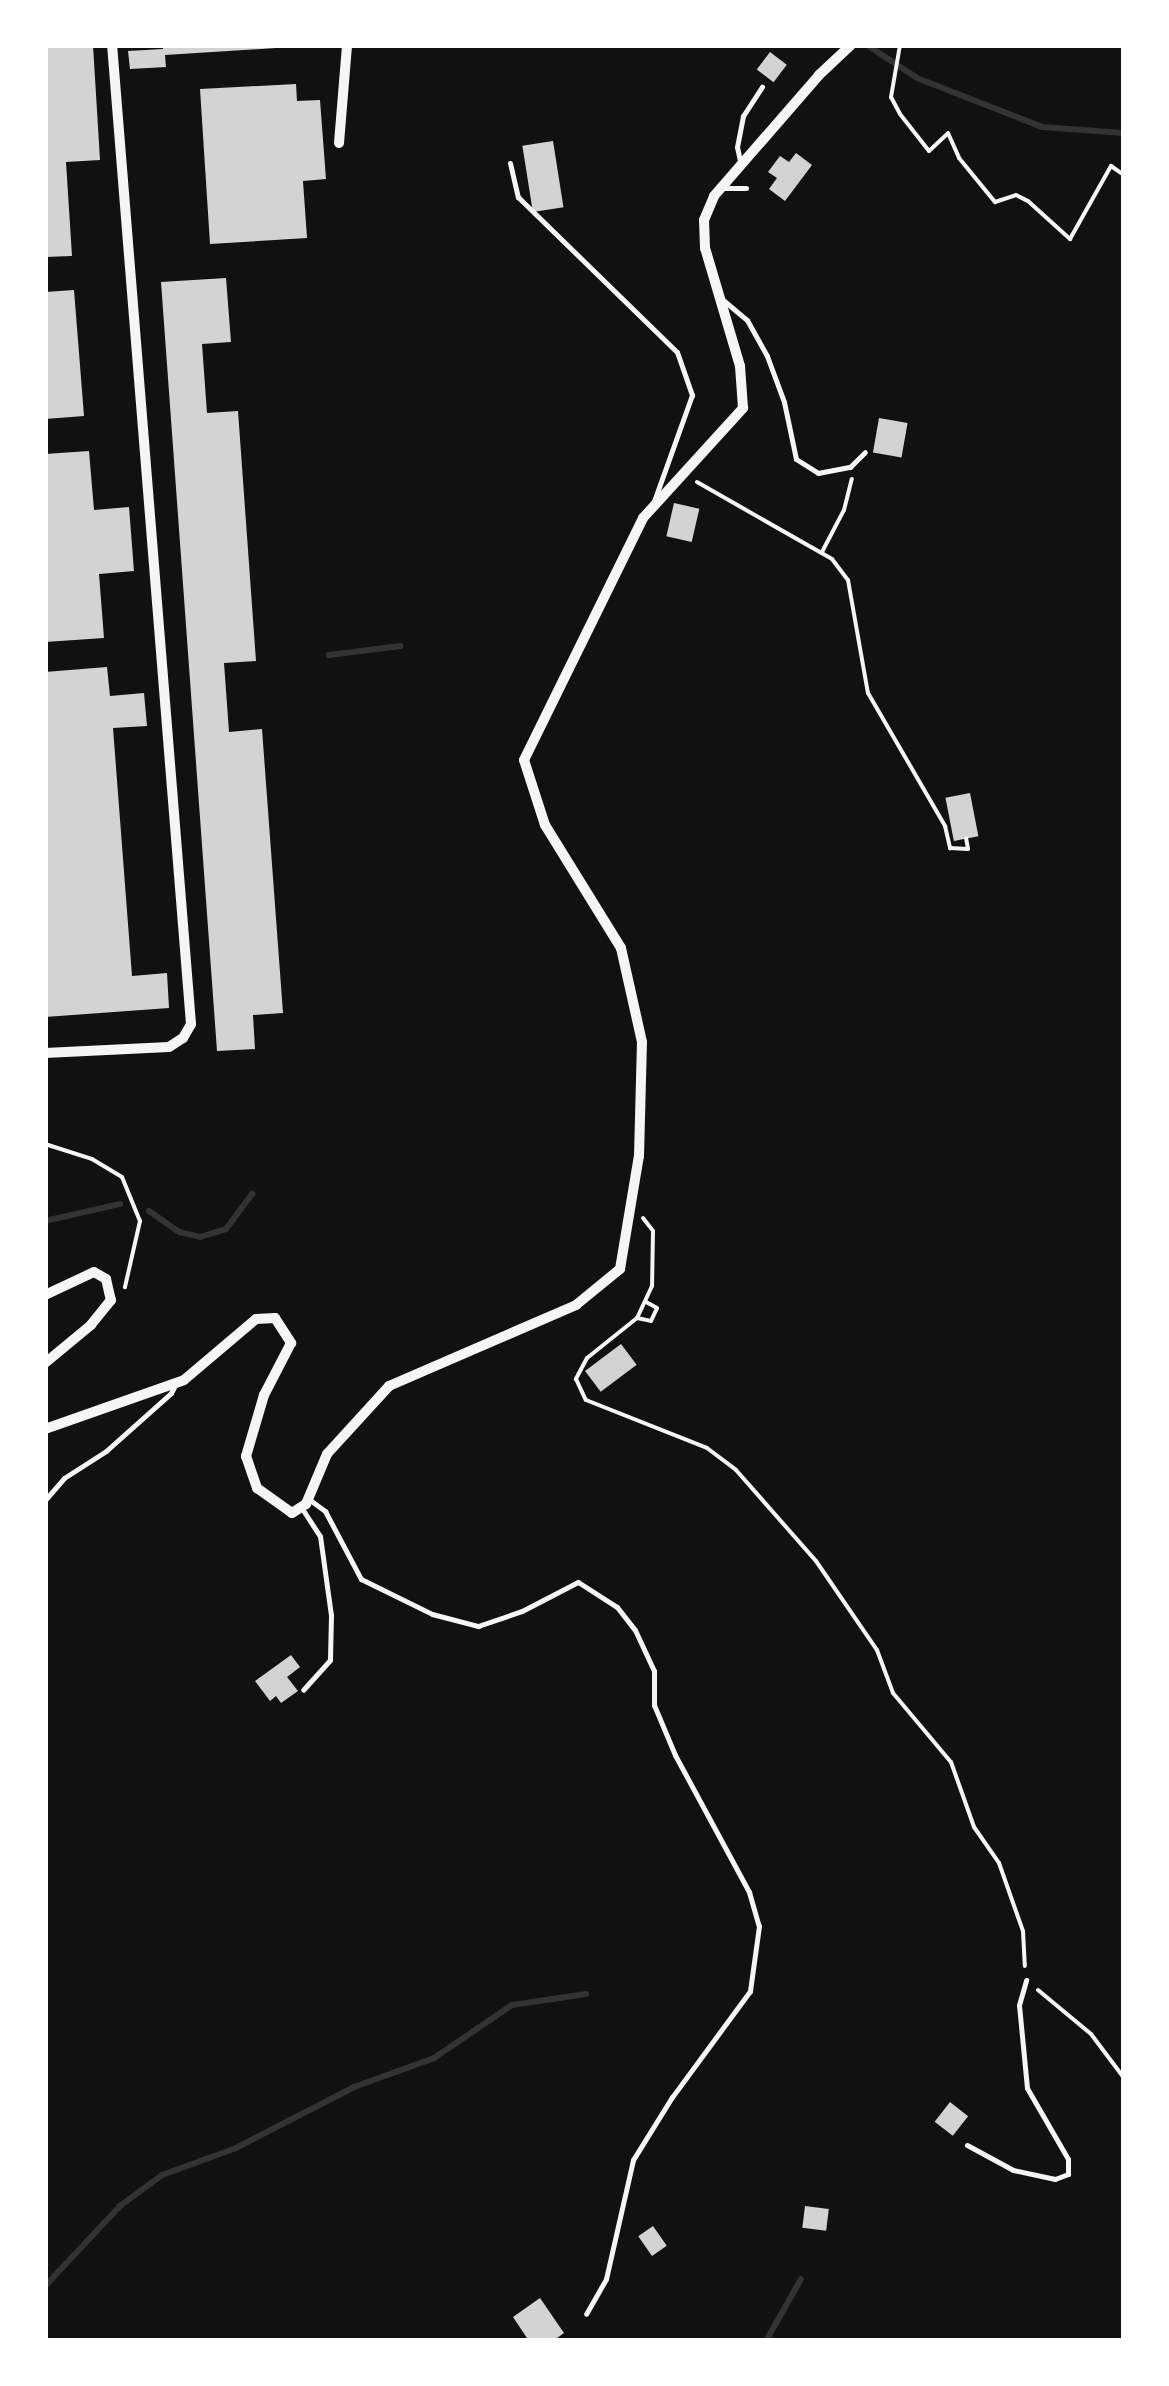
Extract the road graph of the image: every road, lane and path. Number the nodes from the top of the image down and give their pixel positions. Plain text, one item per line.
1 (112, 45) edge
2 (348, 45) edge
3 (851, 45) edge
4 (900, 45) edge
5 (762, 88) dead end
6 (339, 143) dead end
7 (510, 163) dead end
8 (741, 164) junction
9 (1124, 175) edge
10 (746, 188) dead end
11 (719, 190) junction
12 (717, 295) junction
13 (865, 452) dead end
14 (854, 463) junction
15 (686, 472) junction
16 (652, 509) junction
17 (822, 552) junction
18 (966, 838) dead end
19 (45, 1053) edge
20 (45, 1144) edge
21 (631, 1202) junction
22 (45, 1295) edge
23 (110, 1300) junction
24 (646, 1302) junction
25 (637, 1318) junction
26 (45, 1362) edge
27 (176, 1382) junction
28 (45, 1429) edge
29 (45, 1500) edge
30 (305, 1503) junction
31 (303, 1690) dead end
32 (1026, 1980) junction
33 (1124, 2078) edge
34 (966, 2146) dead end
35 (586, 2314) dead end

1 - 19 street
2 - 6 street
3 - 8 street
4 - 9 path
5 - 8 lane
7 - 16 lane
8 - 11 street
10 - 11 lane
11 - 12 street
12 - 14 lane
12 - 15 street
13 - 14 lane
14 - 17 path
15 - 16 street
15 - 17 path
16 - 21 street
17 - 18 path
20 - 23 path
21 - 24 path
21 - 30 street
22 - 23 street
23 - 26 street
24 - 25 path
24 - 25 path
25 - 32 path
27 - 28 street
27 - 29 lane
27 - 30 street
30 - 31 lane
30 - 35 lane
32 - 33 path
32 - 34 lane

